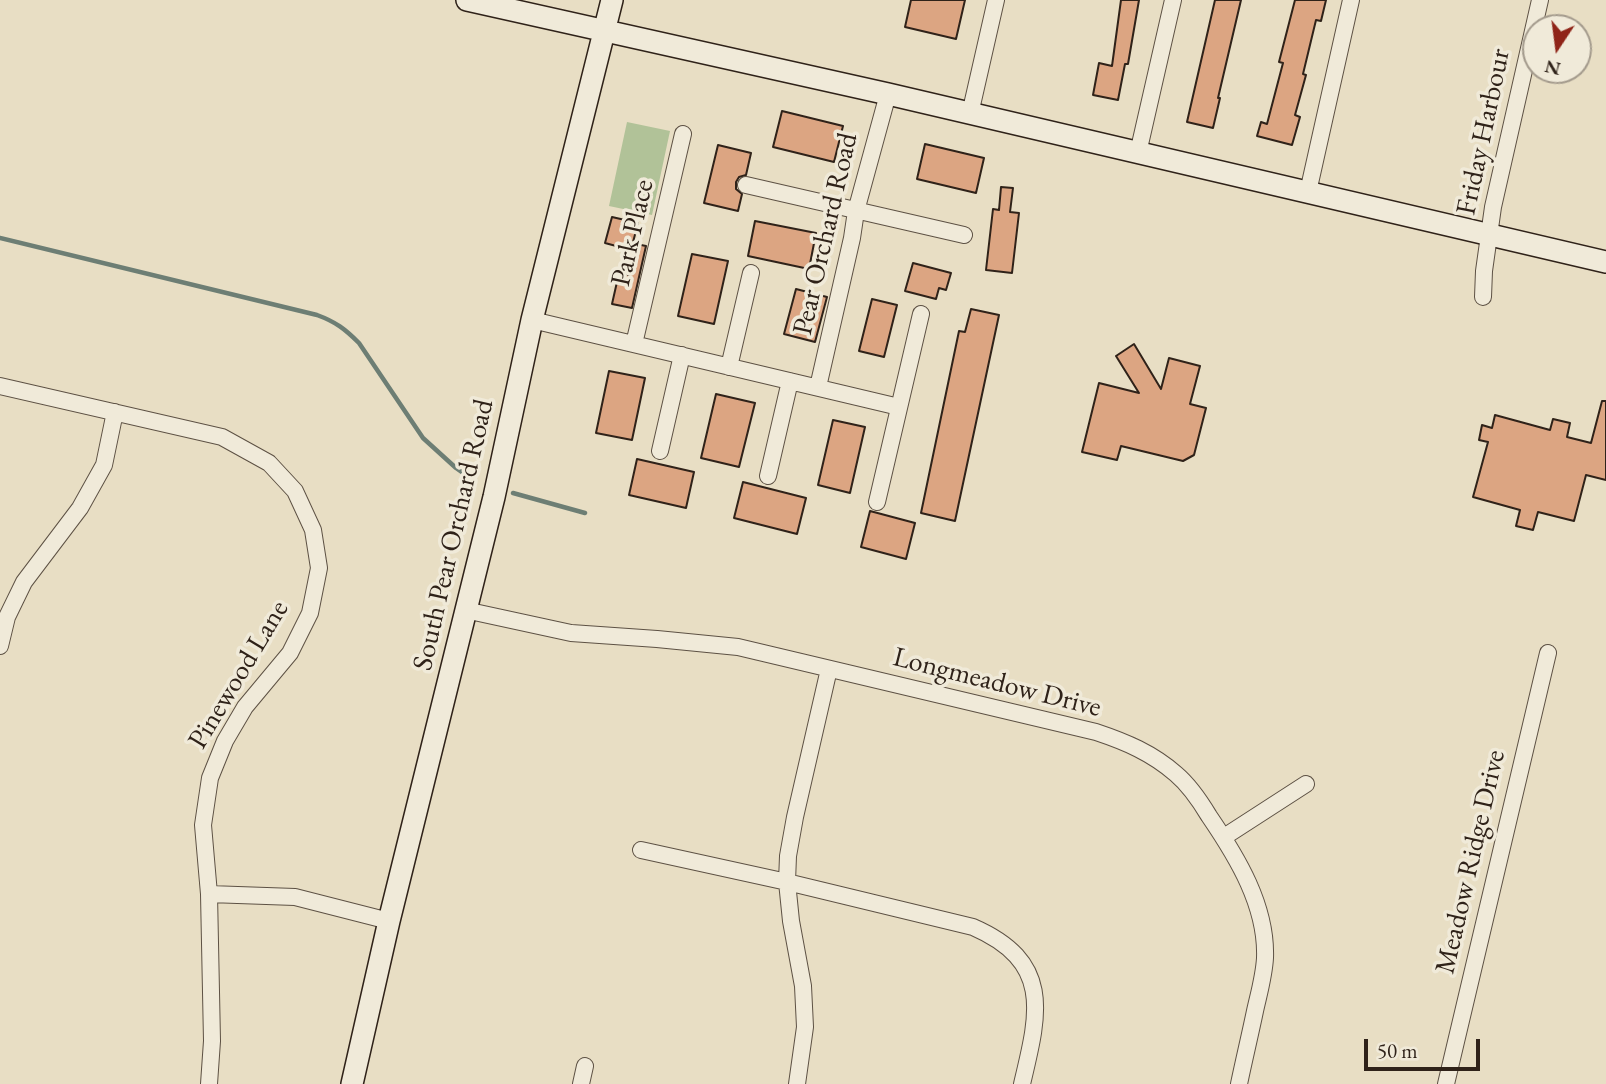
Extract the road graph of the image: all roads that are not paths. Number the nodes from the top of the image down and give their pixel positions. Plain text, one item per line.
1 (467, 0) edge
2 (612, 0) edge
3 (996, 0) edge
4 (1173, 0) edge
5 (1351, 0) edge
6 (1540, 0) edge
7 (606, 31) junction
8 (888, 94) junction
9 (970, 114) junction
10 (682, 134) dead end
11 (1138, 153) junction
12 (746, 185) dead end
13 (1308, 192) junction
14 (856, 211) junction
15 (964, 235) dead end
16 (1490, 235) junction
17 (1606, 262) edge
18 (751, 273) dead end
19 (1483, 298) dead end
20 (921, 314) dead end
21 (532, 320) junction
22 (634, 344) junction
23 (682, 355) junction
24 (729, 366) junction
25 (790, 381) junction
26 (0, 386) edge
27 (818, 387) junction
28 (899, 407) junction
29 (115, 412) junction
30 (660, 451) dead end
31 (768, 475) dead end
32 (877, 502) dead end
33 (465, 610) junction
34 (0, 646) edge
35 (1548, 653) dead end
36 (829, 669) junction
37 (1306, 784) dead end
38 (1224, 837) junction
39 (641, 850) dead end
40 (788, 882) junction
41 (209, 894) junction
42 (389, 920) junction
43 (585, 1066) dead end
44 (209, 1084) edge
45 (352, 1084) edge
46 (581, 1084) edge
47 (797, 1084) edge
48 (1022, 1084) edge
49 (1239, 1084) edge
50 (1446, 1084) edge

1 - 7 main road
2 - 7 main road, South Pear Orchard Road
3 - 9 street
4 - 11 street
5 - 13 street
6 - 16 street, Friday Harbour
7 - 8 main road
7 - 21 main road, South Pear Orchard Road
8 - 9 main road
8 - 14 street, Pear Orchard Road
9 - 11 main road
10 - 22 street, Park Place
11 - 13 main road
12 - 14 street
13 - 16 main road
14 - 15 street
14 - 27 street, Pear Orchard Road
16 - 17 main road
16 - 19 street, Friday Harbour
18 - 24 street
20 - 28 street
21 - 22 street
21 - 33 main road, South Pear Orchard Road
22 - 23 street
23 - 24 street
23 - 30 street
24 - 25 street
25 - 27 street
25 - 31 street
26 - 29 street, Pinewood Lane
27 - 28 street
28 - 32 street
29 - 34 street
29 - 41 street, Pinewood Lane
33 - 36 street, Longmeadow Drive
33 - 42 main road, South Pear Orchard Road
35 - 50 street, Meadow Ridge Drive
36 - 38 street, Longmeadow Drive
36 - 40 street
37 - 38 street
38 - 49 street, Longmeadow Drive
39 - 40 street
40 - 47 street
40 - 48 street
41 - 42 street
41 - 44 street, Pinewood Lane
42 - 45 main road, South Pear Orchard Road
43 - 46 street

